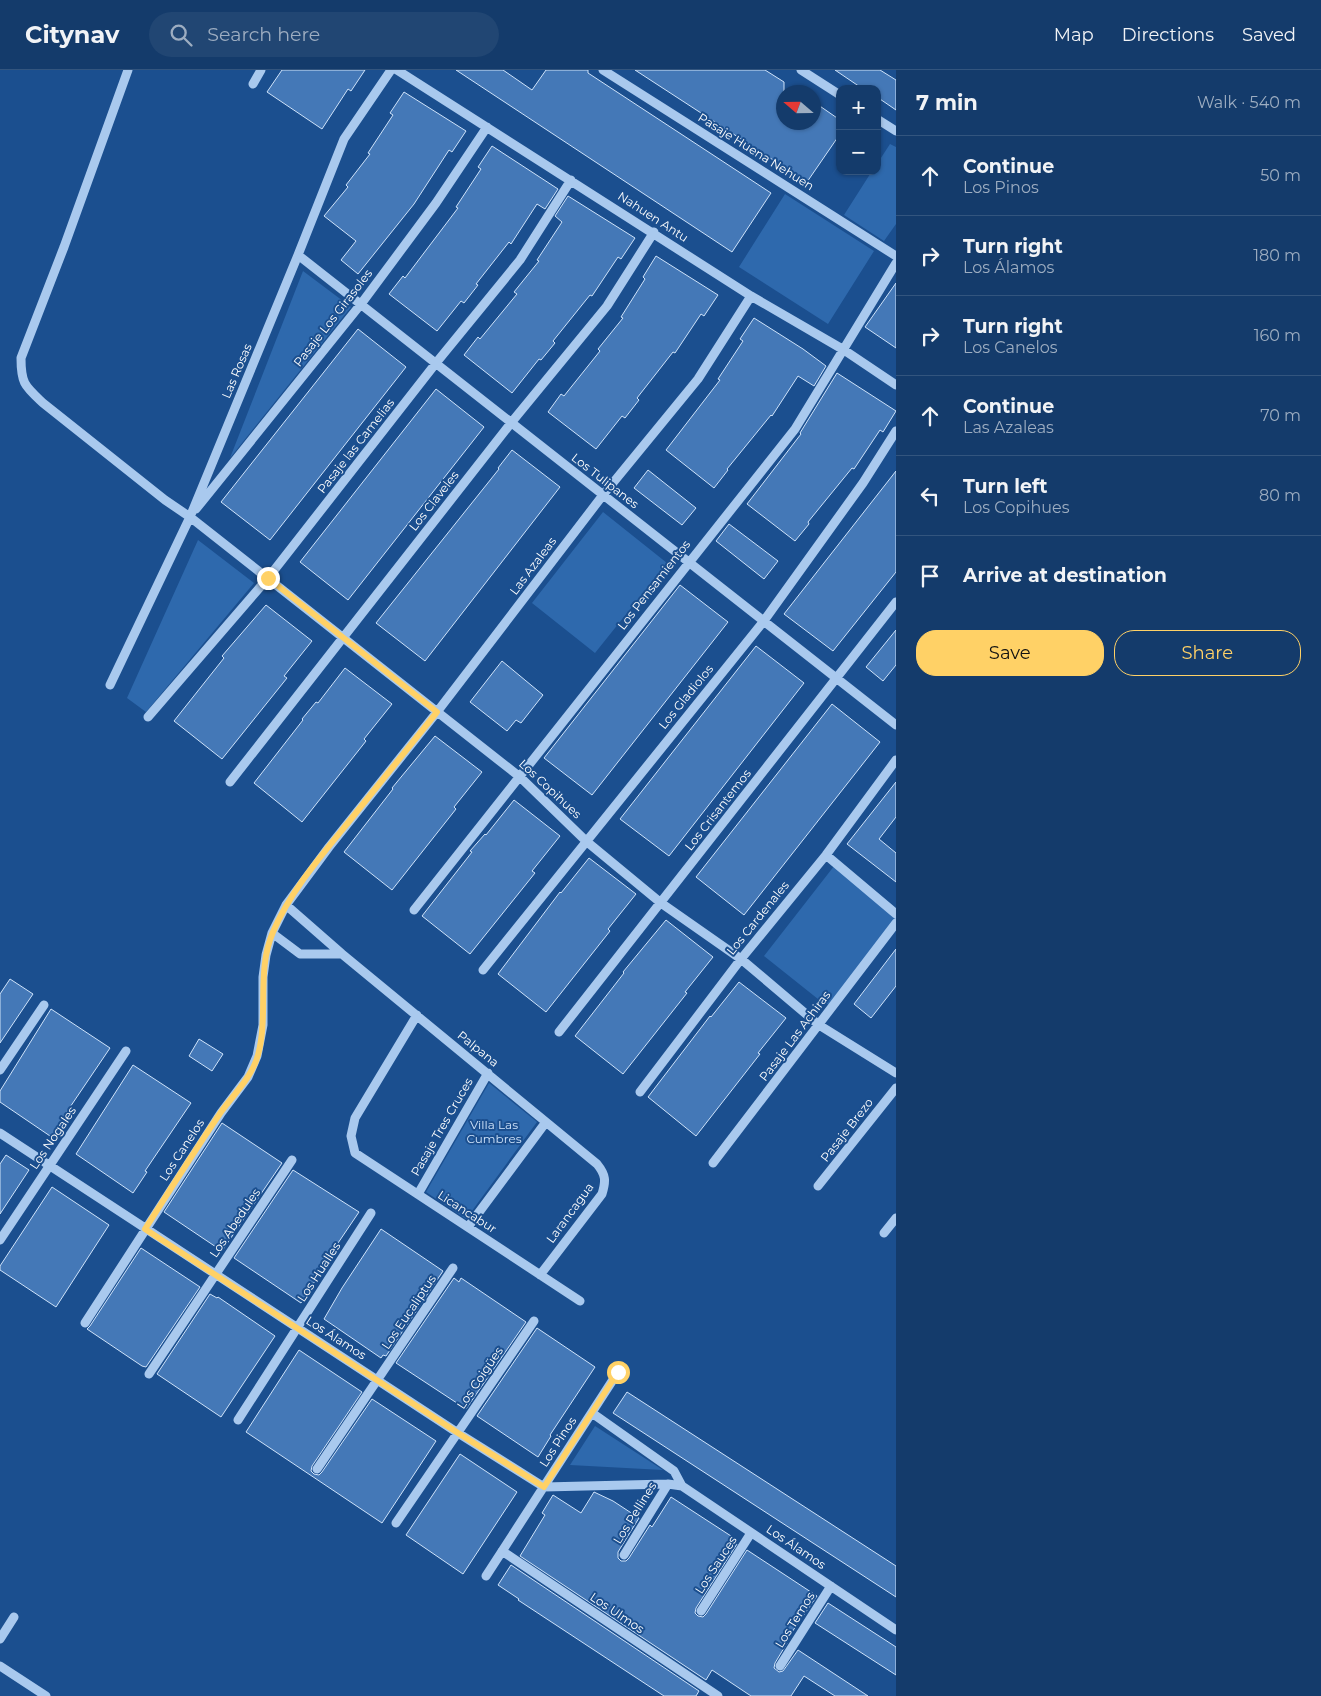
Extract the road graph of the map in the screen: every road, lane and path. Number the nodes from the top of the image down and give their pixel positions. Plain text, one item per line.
1 (128, 70) edge
2 (261, 70) edge
3 (391, 70) edge
4 (397, 70) edge
5 (603, 70) edge
6 (801, 70) edge
7 (253, 84) dead end
8 (836, 92) edge
9 (881, 122) edge
10 (487, 127) junction
11 (896, 131) edge
12 (571, 180) junction
13 (654, 232) junction
14 (298, 255) junction
15 (896, 256) edge
16 (896, 263) edge
17 (751, 296) junction
18 (361, 304) junction
19 (844, 350) junction
20 (436, 363) junction
21 (896, 385) edge
22 (512, 423) junction
23 (896, 431) edge
24 (603, 495) junction
25 (190, 517) junction
26 (688, 562) junction
27 (268, 578) junction
28 (896, 602) edge
29 (763, 622) junction
30 (343, 637) junction
31 (836, 678) junction
32 (110, 685) dead end
33 (437, 712) junction
34 (148, 717) dead end
35 (896, 725) edge
36 (896, 760) edge
37 (520, 776) junction
38 (230, 782) dead end
39 (586, 841) junction
40 (329, 847) joint
41 (826, 855) junction
42 (662, 903) junction
43 (286, 905) junction
44 (414, 910) dead end
45 (896, 914) edge
46 (896, 924) edge
47 (272, 933) junction
48 (342, 954) junction
49 (741, 959) junction
50 (483, 970) dead end
51 (44, 1005) dead end
52 (417, 1015) junction
53 (819, 1025) junction
54 (559, 1032) dead end
55 (126, 1050) dead end
56 (0, 1070) edge
57 (488, 1073) junction
58 (896, 1074) edge
59 (896, 1088) edge
60 (640, 1092) dead end
61 (546, 1122) junction
62 (0, 1133) edge
63 (292, 1160) dead end
64 (713, 1163) dead end
65 (597, 1164) joint
66 (49, 1166) junction
67 (818, 1186) dead end
68 (418, 1194) junction
69 (372, 1213) dead end
70 (896, 1218) edge
71 (468, 1227) junction
72 (145, 1229) junction
73 (884, 1232) dead end
74 (0, 1240) edge
75 (454, 1268) dead end
76 (216, 1274) junction
77 (540, 1275) junction
78 (580, 1301) dead end
79 (534, 1321) dead end
80 (85, 1323) dead end
81 (297, 1328) junction
82 (618, 1372) dead end
83 (148, 1374) dead end
84 (378, 1380) junction
85 (592, 1413) junction
86 (238, 1420) dead end
87 (458, 1433) junction
88 (317, 1469) dead end
89 (668, 1484) junction
90 (682, 1486) junction
91 (544, 1487) junction
92 (396, 1523) dead end
93 (751, 1533) junction
94 (502, 1551) junction
95 (624, 1555) dead end
96 (486, 1576) dead end
97 (831, 1586) junction
98 (701, 1611) dead end
99 (14, 1617) dead end
100 (896, 1630) edge
101 (0, 1639) edge
102 (0, 1666) edge
103 (780, 1666) dead end
104 (46, 1696) edge
105 (718, 1696) edge

1 - 25 street, Los Copihues
2 - 7 street
3 - 14 street, Las Rosas
4 - 10 street, Nahuen Antu
5 - 15 street, Pasaje Huena Nehuen
6 - 8 street
9 - 11 street
10 - 12 street, Nahuen Antu
10 - 18 street, Pasaje Los Girasoles
12 - 13 street, Nahuen Antu
12 - 20 street, Pasaje las Camelias
13 - 17 street, Nahuen Antu
13 - 22 street, Los Claveles
14 - 18 street, Los Tulipanes
14 - 25 street, Las Rosas
16 - 19 street, Los Pensamientos
17 - 19 street, Nahuen Antu
17 - 24 street, Las Azaleas
18 - 20 street, Los Tulipanes
18 - 25 street, Pasaje Los Girasoles
19 - 21 street, Nahuen Antu
19 - 26 street, Los Pensamientos
20 - 22 street, Los Tulipanes
20 - 27 street, Pasaje las Camelias
22 - 24 street, Los Tulipanes
22 - 30 street, Los Claveles
23 - 29 street, Los Gladiolos
24 - 26 street, Los Tulipanes
24 - 33 street, Las Azaleas
25 - 27 street, Los Copihues
25 - 32 street, Las Rosas
26 - 29 street, Los Tulipanes
26 - 37 street, Los Pensamientos
27 - 30 street, Los Copihues
27 - 34 street, Pasaje las Camelias
28 - 31 street, Los Crisantemos
29 - 31 street, Los Tulipanes
29 - 39 street, Los Gladiolos
30 - 33 street, Los Copihues
30 - 38 street, Los Claveles
31 - 35 street, Los Tulipanes
31 - 42 street, Los Crisantemos
33 - 37 street, Los Copihues
33 - 40 street, Las Azaleas
36 - 41 street, Los Cardenales
37 - 39 street, Los Copihues
37 - 44 street, Los Pensamientos
39 - 42 street, Los Copihues
39 - 50 street, Los Gladiolos
40 - 43 street, Los Canelos
41 - 45 street
41 - 49 street, Los Cardenales
42 - 49 street, Los Copihues
42 - 54 street, Los Crisantemos
43 - 47 street, Los Canelos
43 - 48 street, Palpana
46 - 53 street, Pasaje Las Achiras
47 - 48 street
47 - 72 street, Los Canelos
48 - 52 street, Palpana
49 - 53 street, Los Copihues
49 - 60 street, Los Cardenales
51 - 56 street
52 - 57 street, Palpana
52 - 68 street, Licancabur
53 - 58 street, Los Copihues
53 - 64 street, Pasaje Las Achiras
55 - 66 street, Los Nogales
57 - 61 street, Palpana
57 - 68 street, Pasaje Tres Cruces
59 - 67 street, Pasaje Brezo
61 - 65 street, Palpana
61 - 71 street
62 - 66 street, Los Álamos
63 - 76 street, Los Abedules
65 - 77 street, Larancagua
66 - 72 street, Los Álamos
66 - 74 street, Los Nogales
68 - 71 street, Licancabur
69 - 81 street, Los Hualles
70 - 73 street
71 - 77 street, Licancabur
72 - 76 street, Los Álamos
72 - 80 street, Los Canelos
75 - 84 street, Los Eucaliptus
76 - 81 street, Los Álamos
76 - 83 street, Los Abedules
77 - 78 street, Licancabur
79 - 87 street, Los Coigües
81 - 84 street, Los Álamos
81 - 86 street, Los Hualles
82 - 85 street, Los Pinos
84 - 87 street, Los Álamos
84 - 88 street, Los Eucaliptus
85 - 90 street, Los Álamos
85 - 91 street, Los Pinos
87 - 91 street, Los Álamos
87 - 92 street, Los Coigües
89 - 90 street, Los Álamos
89 - 91 street, Los Álamos
89 - 95 street, Los Pellines
90 - 93 street, Los Álamos
91 - 94 street, Los Pinos
93 - 97 street, Los Álamos
93 - 98 street, Los Sauces
94 - 96 street, Los Pinos
94 - 105 street, Los Ulmos
97 - 100 street, Los Álamos
97 - 103 street, Los Temos
99 - 101 street
102 - 104 street

